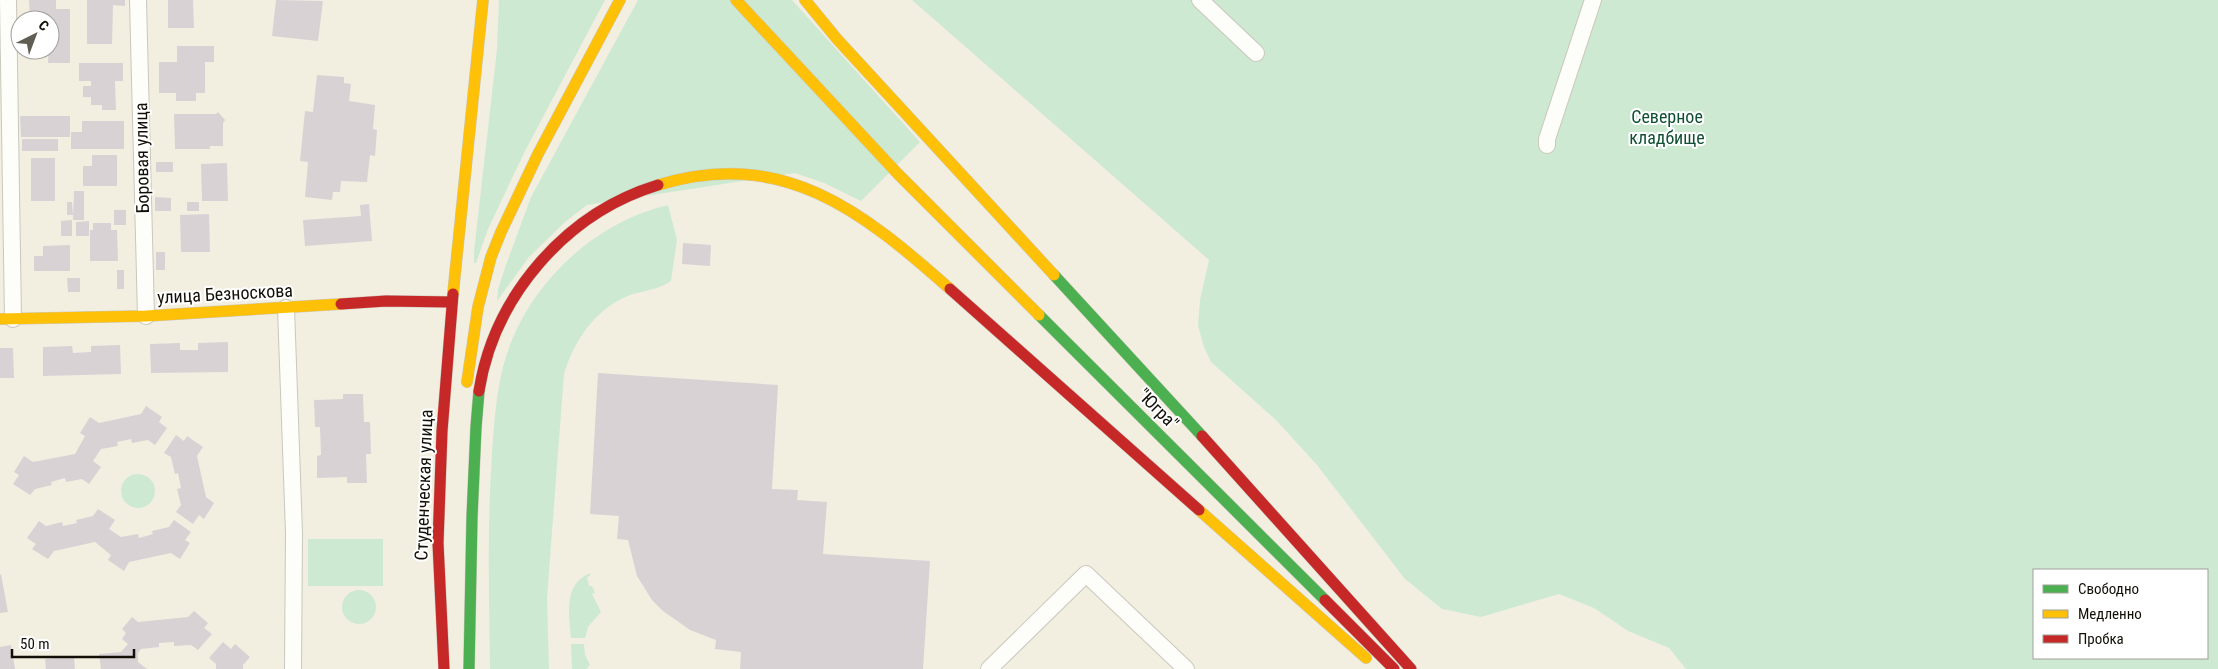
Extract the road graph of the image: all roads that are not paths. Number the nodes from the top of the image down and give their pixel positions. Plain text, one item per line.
1 (8, 0) edge
2 (138, 0) edge
3 (483, 0) edge
4 (620, 0) edge
5 (736, 0) edge
6 (805, 0) edge
7 (1200, 0) edge
8 (1593, 0) edge
9 (1256, 53) dead end
10 (1547, 145) dead end
11 (452, 302) junction
12 (286, 308) junction
13 (146, 316) junction
14 (6, 319) edge
15 (465, 398) dead end
16 (459, 558) dead end
17 (293, 669) edge
18 (444, 669) edge
19 (465, 669) edge
20 (469, 669) edge
21 (990, 669) edge
22 (1186, 669) edge
23 (1378, 669) edge
24 (1394, 669) edge
25 (1411, 669) edge

1 - 14 street
2 - 13 street, Боровая улица
3 - 11 main road, Студенческая улица
4 - 15 main road
5 - 24 main road, "Югра"
6 - 25 main road
7 - 9 street
8 - 10 street
11 - 12 main road, улица Безноскова
11 - 18 main road, Студенческая улица
12 - 13 main road, улица Безноскова
12 - 17 street
13 - 14 main road, улица Безноскова
16 - 19 main road
20 - 23 main road
21 - 22 street

